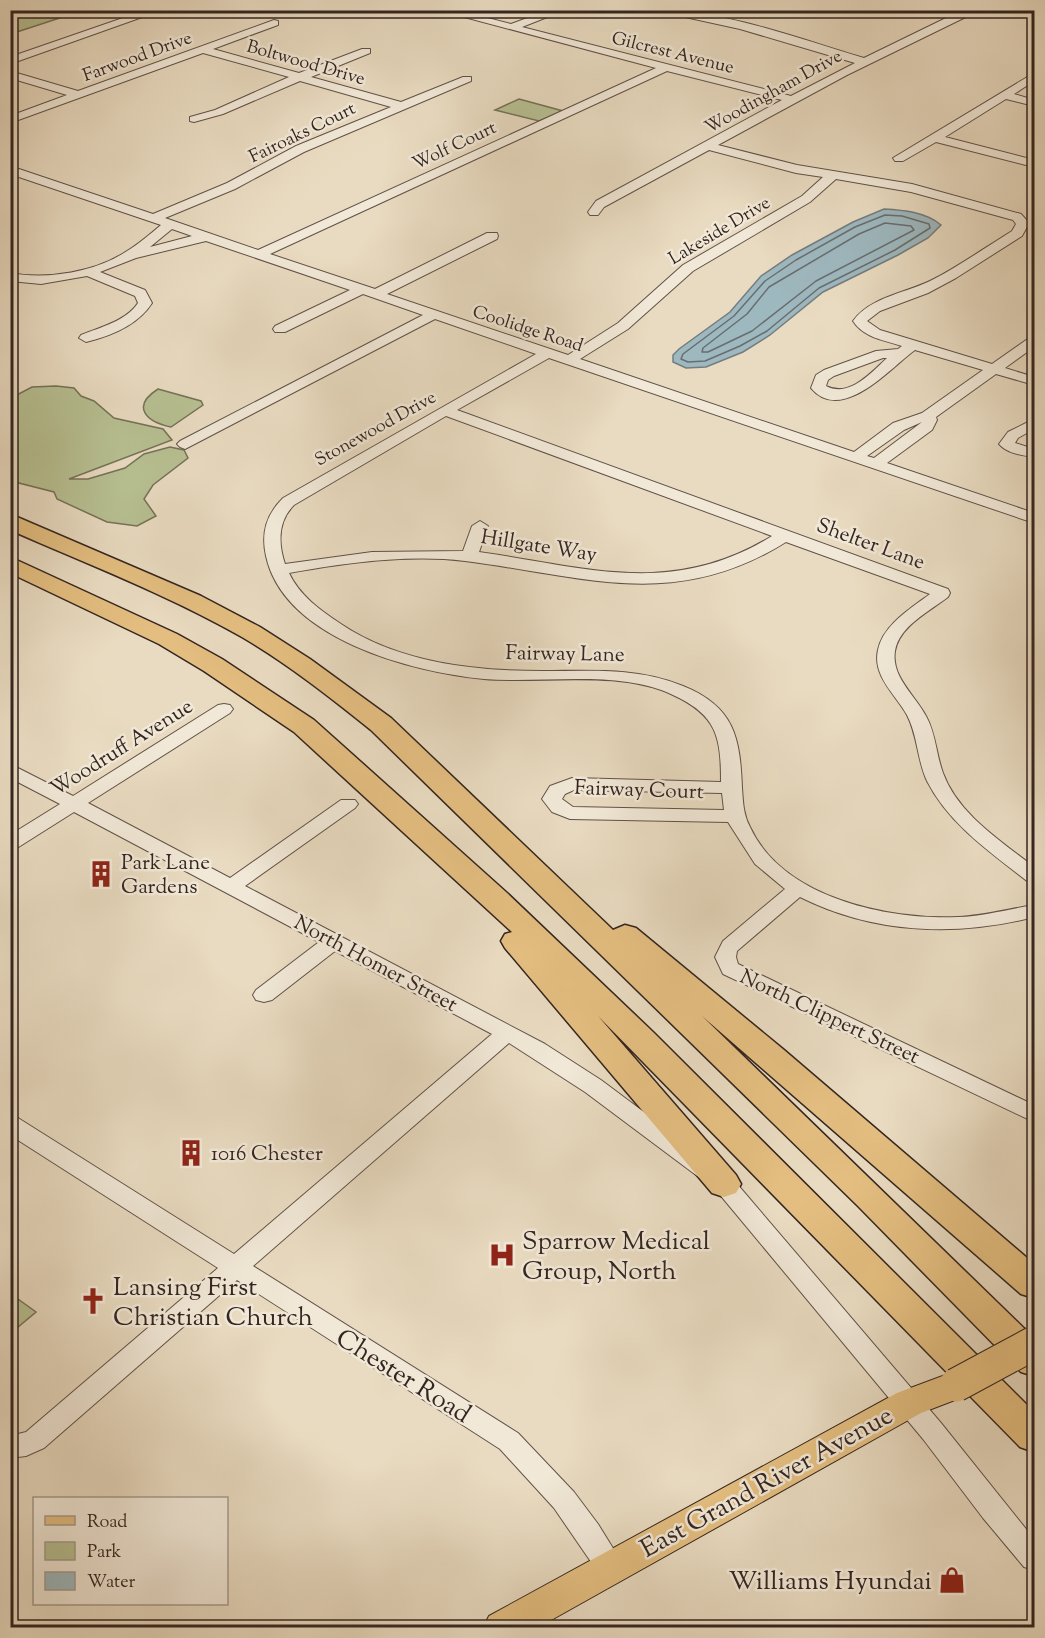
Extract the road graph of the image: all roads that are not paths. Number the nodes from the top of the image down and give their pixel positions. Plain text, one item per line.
1 (157, 10) edge
2 (443, 10) edge
3 (560, 10) edge
4 (658, 10) edge
5 (919, 10) edge
6 (975, 10) edge
7 (957, 17) junction
8 (274, 23) dead end
9 (510, 28) junction
10 (202, 50) junction
11 (366, 51) dead end
12 (10, 61) edge
13 (865, 62) junction
14 (664, 68) junction
15 (10, 74) edge
16 (1035, 76) edge
17 (298, 77) junction
18 (467, 79) dead end
19 (78, 95) junction
20 (1004, 95) junction
21 (791, 99) junction
22 (1035, 103) edge
23 (401, 106) junction
24 (194, 119) dead end
25 (10, 120) edge
26 (935, 138) junction
27 (710, 146) junction
28 (899, 158) dead end
29 (1035, 164) edge
30 (10, 170) edge
31 (832, 176) junction
32 (594, 212) dead end
33 (153, 219) junction
34 (169, 225) junction
35 (492, 236) dead end
36 (205, 237) junction
37 (131, 255) junction
38 (258, 255) junction
39 (88, 272) junction
40 (10, 277) edge
41 (368, 292) junction
42 (433, 315) junction
43 (280, 329) dead end
44 (86, 338) dead end
45 (1035, 340) edge
46 (906, 349) junction
47 (548, 353) junction
48 (569, 360) junction
49 (993, 370) junction
50 (1035, 381) edge
51 (445, 411) junction
52 (926, 417) junction
53 (1035, 423) edge
54 (185, 444) dead end
55 (1035, 453) edge
56 (856, 457) junction
57 (876, 464) junction
58 (1035, 518) edge
59 (10, 521) edge
60 (480, 526) dead end
61 (784, 536) junction
62 (469, 557) junction
63 (10, 564) edge
64 (279, 570) junction
65 (224, 709) dead end
66 (304, 726) junction
67 (10, 770) edge
68 (733, 788) junction
69 (74, 804) junction
70 (348, 804) dead end
71 (466, 804) junction
72 (736, 816) junction
73 (10, 844) edge
74 (1035, 877) edge
75 (231, 887) junction
76 (798, 888) junction
77 (1035, 911) edge
78 (334, 941) junction
79 (264, 995) dead end
80 (507, 1033) junction
81 (1035, 1114) edge
82 (10, 1124) edge
83 (724, 1184) junction
84 (235, 1267) junction
85 (1035, 1284) edge
86 (1035, 1343) edge
87 (1035, 1361) edge
88 (909, 1403) junction
89 (1035, 1436) edge
90 (10, 1447) edge
91 (1035, 1558) edge
92 (610, 1566) junction
93 (502, 1628) edge

1 - 12 street
2 - 9 street, Gilcrest Avenue
3 - 9 street
4 - 13 street
5 - 7 street
6 - 7 street, Woodingham Drive
7 - 13 street, Woodingham Drive
8 - 10 street, Farwood Drive
9 - 14 street, Gilcrest Avenue
10 - 17 street, Boltwood Drive
10 - 19 street, Farwood Drive
11 - 17 street
13 - 21 street, Woodingham Drive
14 - 21 street, Gilcrest Avenue
14 - 38 street, Wolf Court
15 - 19 street
16 - 20 street
17 - 23 street, Boltwood Drive
17 - 24 street
18 - 23 street, Fairoaks Court
19 - 25 street, Farwood Drive
20 - 22 street
20 - 26 street
21 - 27 street, Woodingham Drive
23 - 33 street, Fairoaks Court
26 - 28 street
26 - 29 street
27 - 31 street
27 - 32 street, Woodingham Drive
30 - 33 street, Coolidge Road
31 - 46 street
31 - 48 street, Lakeside Drive
33 - 34 street, Coolidge Road
34 - 36 street, Coolidge Road
34 - 37 street
35 - 41 street
36 - 37 street
36 - 38 street, Coolidge Road
37 - 39 street
38 - 41 street, Coolidge Road
39 - 40 street
39 - 44 street
41 - 42 street, Coolidge Road
41 - 43 street
42 - 47 street, Coolidge Road
42 - 54 street
45 - 49 street
46 - 46 street
46 - 49 street
47 - 48 street, Coolidge Road
47 - 51 street, Stonewood Drive
48 - 56 street, Coolidge Road
49 - 50 street
49 - 52 street
51 - 61 street, Shelter Lane
51 - 64 street, Stonewood Drive
52 - 56 street
52 - 57 street
53 - 55 street
56 - 57 street, Coolidge Road
57 - 58 street, Coolidge Road
59 - 71 highway
60 - 62 street
61 - 62 street, Hillgate Way
61 - 74 street, Shelter Lane
62 - 64 street, Hillgate Way
63 - 66 highway
64 - 68 street, Fairway Lane
65 - 69 street, Woodruff Avenue
66 - 83 highway
66 - 89 highway
67 - 69 street, North Homer Street
68 - 72 street, Fairway Lane
68 - 72 street, Fairway Court
69 - 73 street, Woodruff Avenue
69 - 75 street, North Homer Street
70 - 75 street
71 - 85 highway
71 - 87 highway
72 - 76 street, Fairway Lane
75 - 78 street, North Homer Street
76 - 77 street, Fairway Lane
76 - 81 street, North Clippert Street
78 - 79 street
78 - 80 street, North Homer Street
80 - 83 street, North Homer Street
80 - 84 street
82 - 84 street, Chester Road
83 - 88 street, North Homer Street
84 - 90 street
84 - 92 street, Chester Road
86 - 88 main road, East Grand River Avenue, bridge
88 - 91 street, North Homer Street
88 - 92 main road, East Grand River Avenue
92 - 93 main road, East Grand River Avenue

